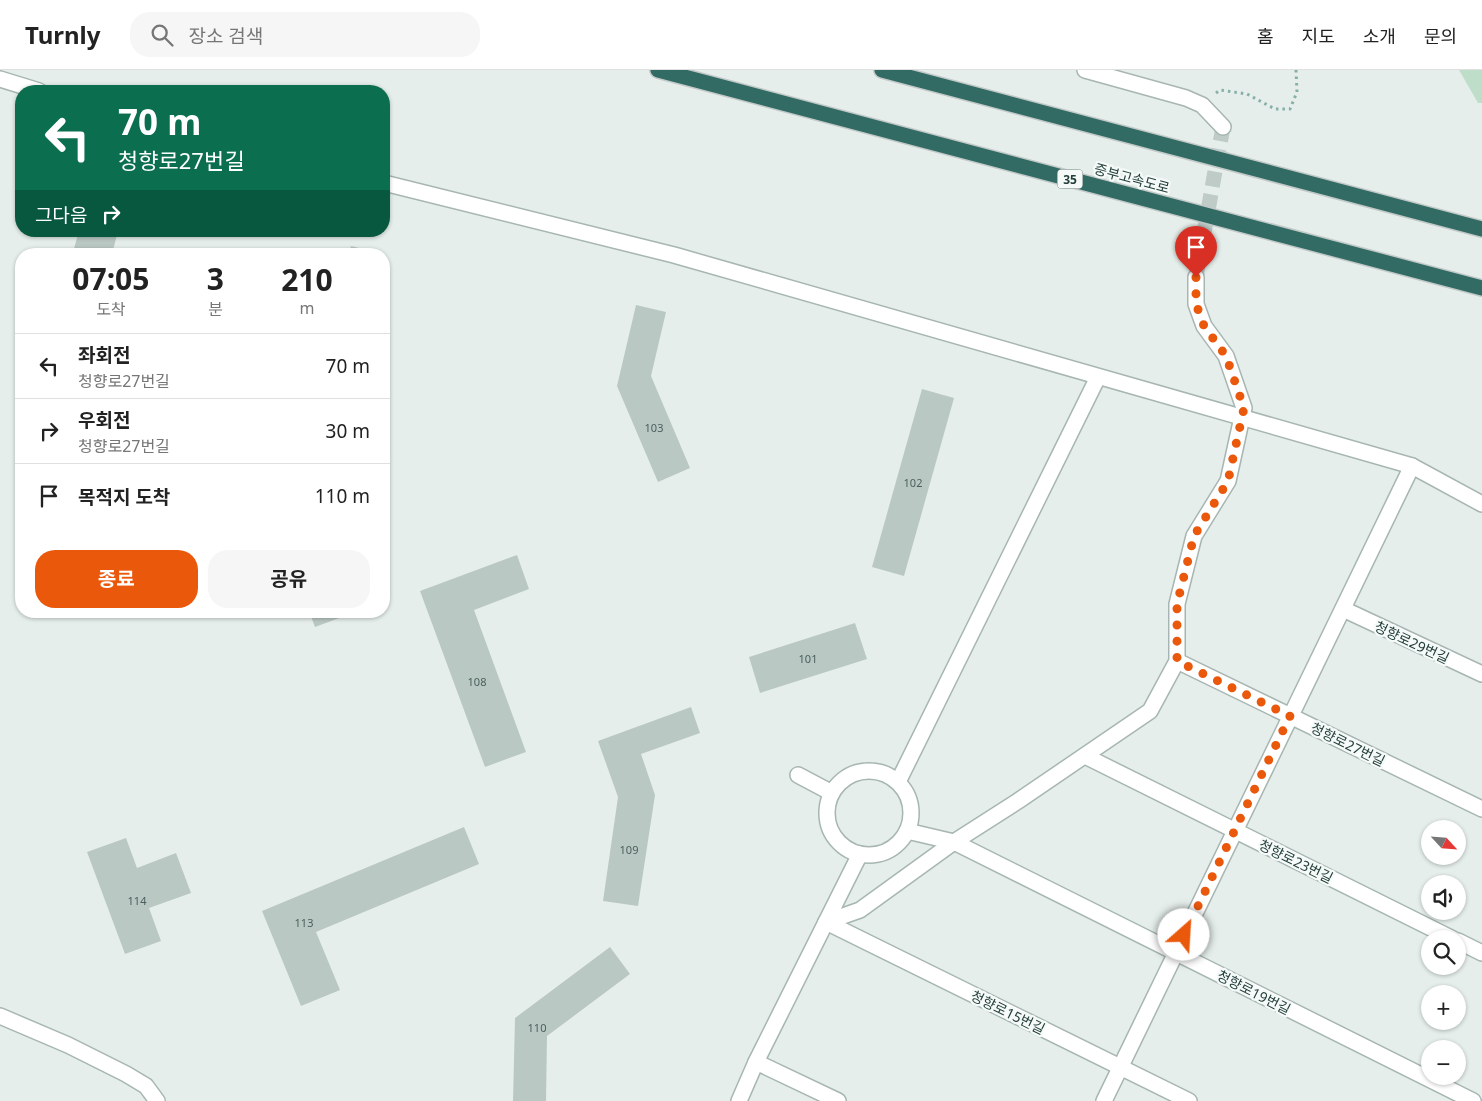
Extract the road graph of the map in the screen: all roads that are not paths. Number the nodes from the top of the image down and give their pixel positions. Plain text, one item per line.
1 (658, 70) edge
2 (882, 70) edge
3 (1085, 70) edge
4 (0, 79) edge
5 (20, 85) edge
6 (1223, 127) dead end
7 (390, 184) edge
8 (1482, 229) edge
9 (1196, 277) tunnel mouth
10 (1482, 288) edge
11 (1098, 377) junction
12 (1242, 418) junction
13 (1412, 466) junction
14 (1482, 504) edge
15 (1343, 609) junction
16 (1177, 661) junction
17 (1482, 674) edge
18 (1290, 716) junction
19 (1085, 756) junction
20 (798, 775) dead end
21 (898, 782) junction
22 (832, 793) junction
23 (1482, 809) edge
24 (1235, 830) junction
25 (907, 831) junction
26 (954, 842) junction
27 (860, 854) junction
28 (826, 922) junction
29 (1435, 930) edge
30 (1466, 945) edge
31 (1176, 953) junction
32 (1482, 953) edge
33 (0, 1016) edge
34 (756, 1062) junction
35 (1120, 1067) junction
36 (157, 1101) edge
37 (739, 1101) edge
38 (838, 1101) edge
39 (1104, 1101) edge
40 (1189, 1101) edge
41 (1473, 1101) edge

1 - 10 highway, 중부고속도로 / 35
2 - 8 highway
3 - 6 street
4 - 5 street
7 - 11 street
9 - 12 street
11 - 12 street
11 - 21 street
12 - 13 street
12 - 16 street
13 - 14 street
13 - 15 street
15 - 17 street, 청향로29번길
15 - 18 street
16 - 18 street, 청향로27번길
16 - 19 street
18 - 23 street, 청향로27번길
18 - 24 street
19 - 24 street, 청향로23번길
19 - 26 street
20 - 22 street
21 - 22 street
21 - 25 street
22 - 27 street
24 - 29 street, 청향로23번길
24 - 31 street
25 - 26 street, 청향로19번길
25 - 27 street
26 - 28 street
26 - 31 street, 청향로19번길
27 - 28 street
28 - 34 street
28 - 35 street, 청향로15번길
30 - 32 street
31 - 35 street
31 - 41 street, 청향로19번길
33 - 36 street
34 - 37 street
34 - 38 street
35 - 39 street
35 - 40 street, 청향로15번길

